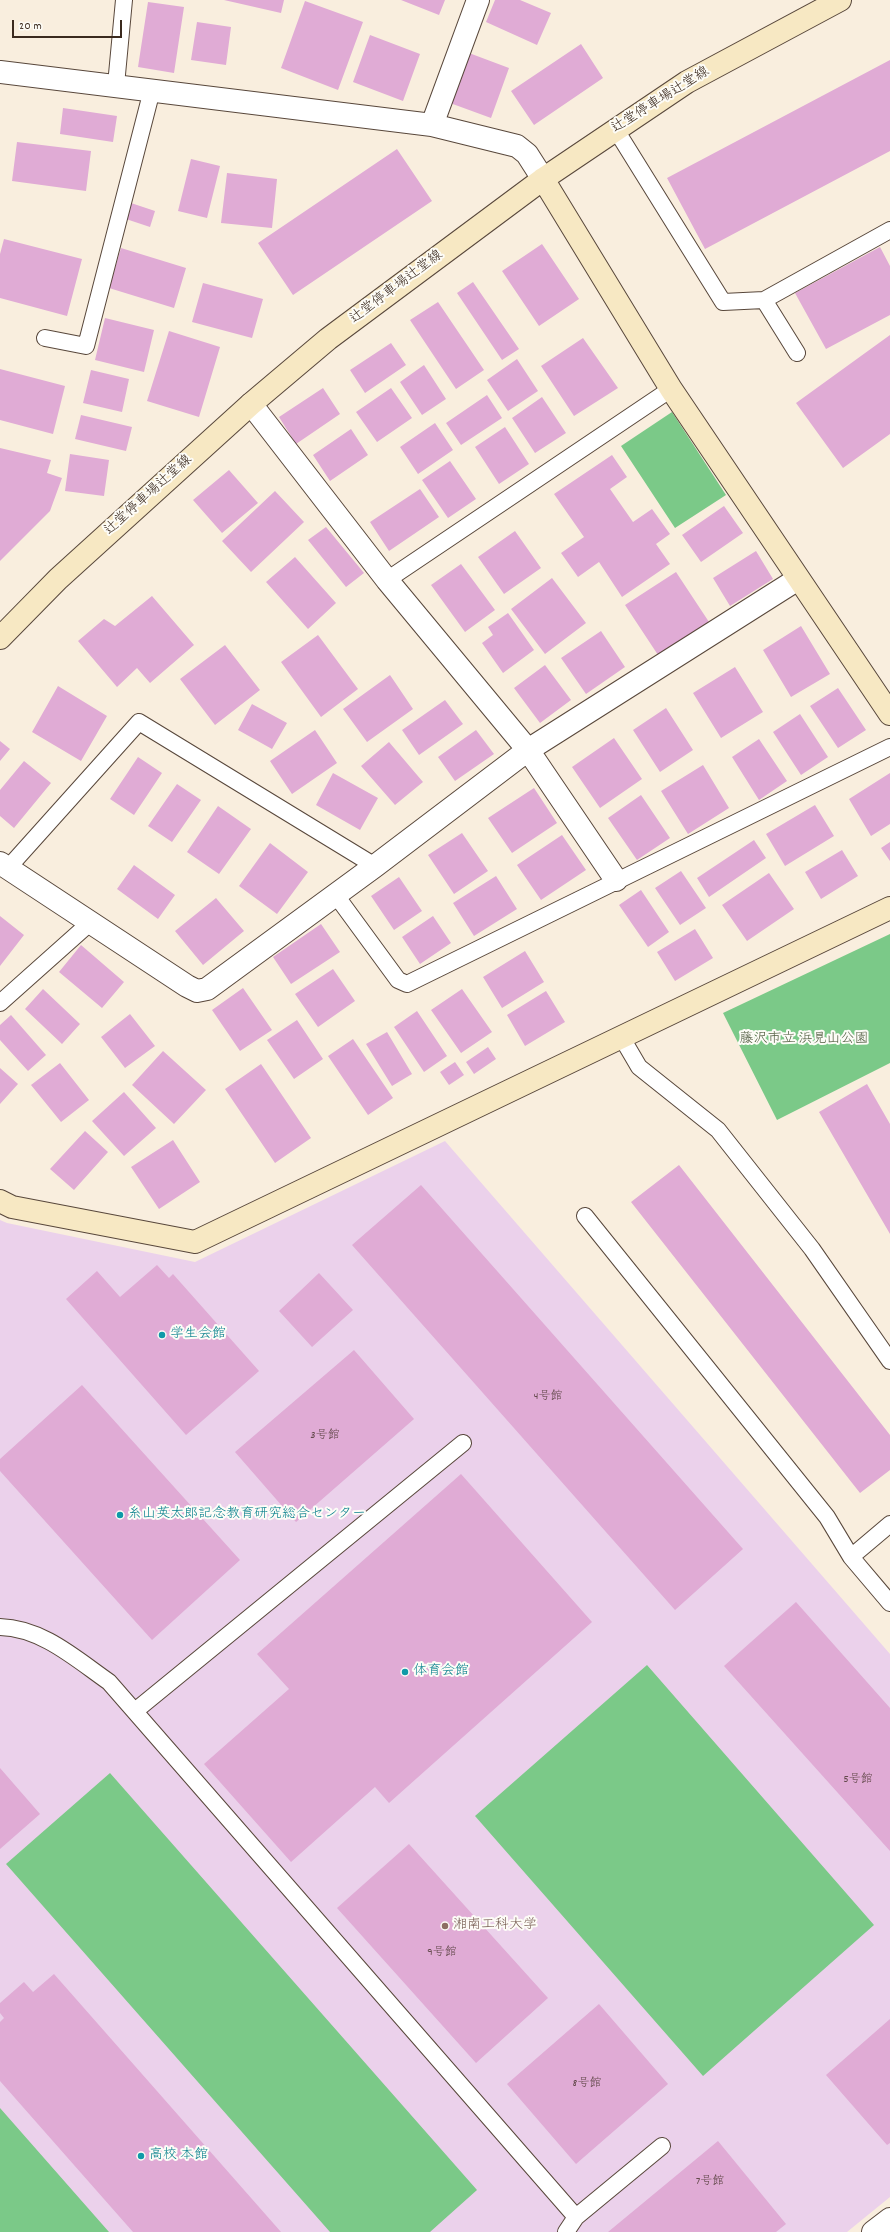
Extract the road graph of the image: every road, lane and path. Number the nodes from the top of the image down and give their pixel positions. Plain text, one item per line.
1 (124, 0) edge
2 (478, 0) edge
3 (840, 0) edge
4 (0, 72) edge
5 (116, 85) junction
6 (152, 90) junction
7 (432, 124) junction
8 (616, 130) junction
9 (543, 179) junction
10 (890, 230) edge
11 (764, 300) junction
12 (45, 338) dead end
13 (797, 353) dead end
14 (671, 389) junction
15 (251, 404) junction
16 (387, 580) junction
17 (798, 580) junction
18 (0, 638) edge
19 (890, 714) edge
20 (890, 747) edge
21 (528, 750) junction
22 (4, 865) edge
23 (375, 866) junction
24 (616, 880) junction
25 (335, 894) junction
26 (890, 908) edge
27 (92, 921) junction
28 (0, 1003) edge
29 (622, 1038) junction
30 (0, 1201) edge
31 (585, 1216) dead end
32 (890, 1362) edge
33 (463, 1443) dead end
34 (890, 1524) edge
35 (851, 1557) junction
36 (890, 1603) edge
37 (0, 1627) edge
38 (135, 1712) junction
39 (662, 2146) dead end
40 (576, 2217) junction
41 (890, 2219) edge
42 (566, 2232) edge
43 (873, 2232) edge

1 - 5 lane
2 - 7 street
3 - 8 street, 辻堂停車場辻堂線
4 - 5 street
5 - 6 street
6 - 7 street
6 - 12 lane
7 - 9 street
8 - 9 street, 辻堂停車場辻堂線
8 - 11 lane
9 - 14 street
9 - 15 street, 辻堂停車場辻堂線
10 - 11 lane
11 - 13 lane
14 - 16 lane
14 - 17 street
15 - 16 street
15 - 18 street, 辻堂停車場辻堂線
16 - 21 street
17 - 19 street
17 - 21 street
20 - 24 lane
21 - 23 street
21 - 24 street
22 - 23 lane
22 - 27 street
23 - 25 street
24 - 25 lane
25 - 27 street
26 - 29 street
27 - 28 lane
29 - 30 street
29 - 32 lane
31 - 35 lane
33 - 38 lane
34 - 35 lane
35 - 36 lane
37 - 38 lane
38 - 40 lane
39 - 40 lane
40 - 42 lane
41 - 43 street

